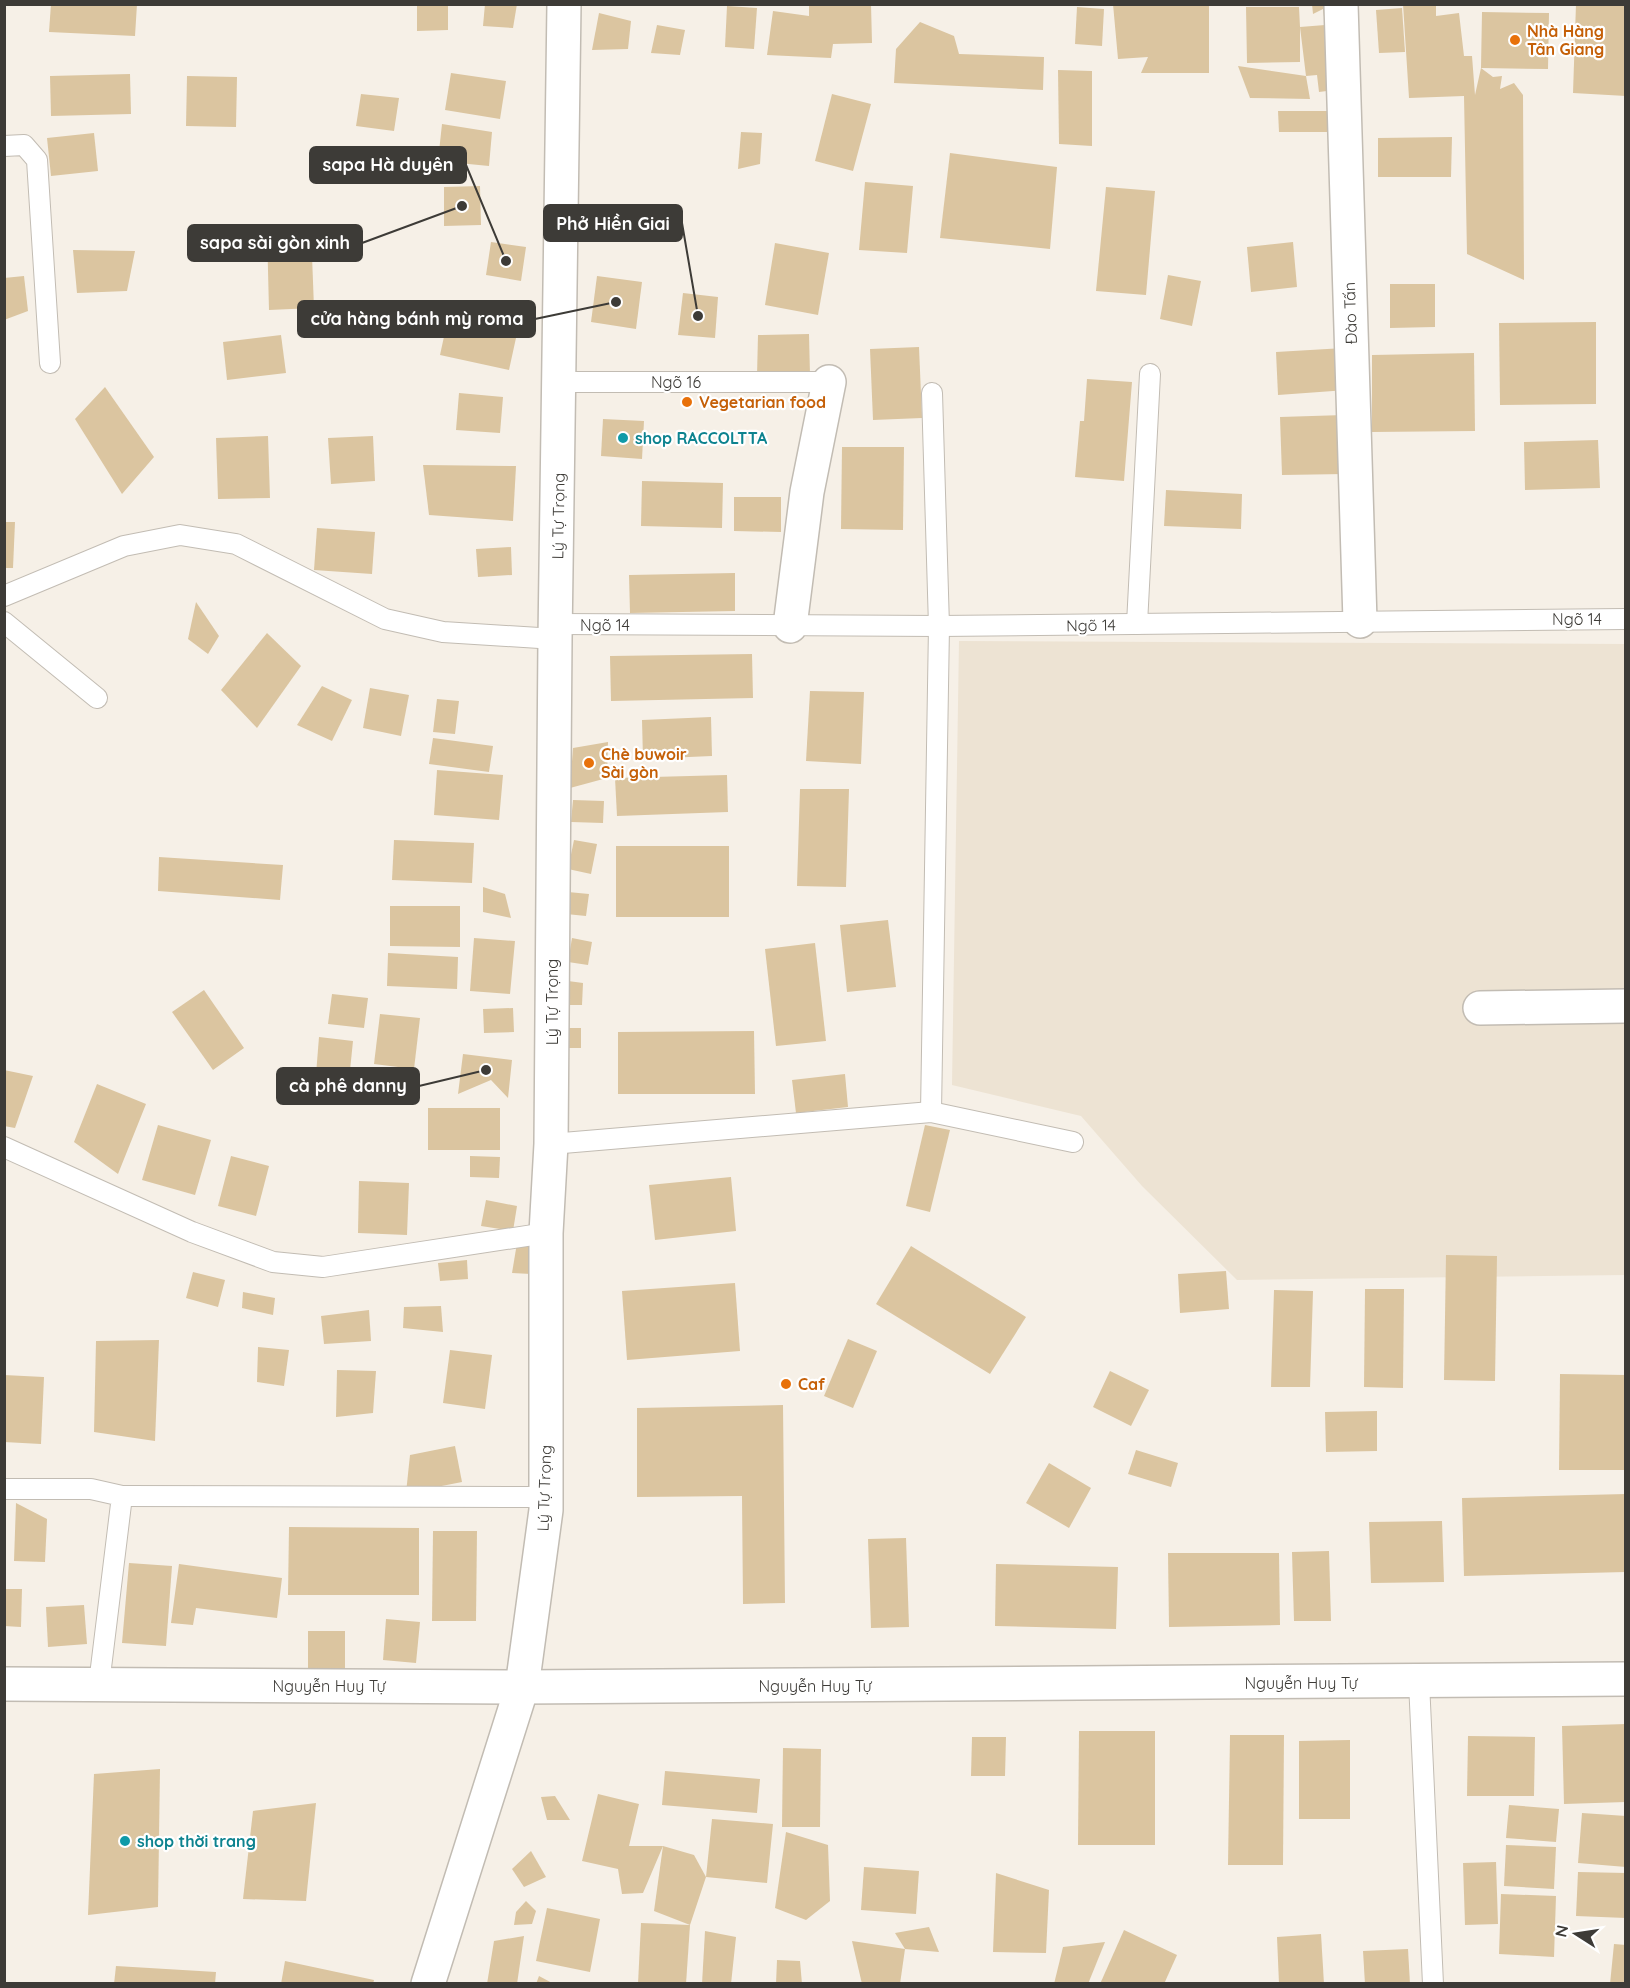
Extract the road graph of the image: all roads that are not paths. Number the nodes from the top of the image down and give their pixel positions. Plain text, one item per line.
1 (564, 4) edge
2 (1341, 4) edge
3 (4, 146) edge
4 (50, 363) dead end
5 (1150, 374) dead end
6 (560, 382) junction
7 (829, 382) joint
8 (932, 393) dead end
9 (4, 596) edge
10 (1626, 619) edge
11 (1360, 621) junction
12 (4, 622) edge
13 (1137, 624) junction
14 (790, 626) junction
15 (939, 626) junction
16 (556, 632) junction
17 (97, 698) dead end
18 (1626, 1006) edge
19 (1480, 1008) dead end
20 (931, 1112) junction
21 (1073, 1142) dead end
22 (551, 1144) junction
23 (4, 1147) edge
24 (546, 1233) junction
25 (4, 1489) edge
26 (122, 1496) junction
27 (546, 1497) junction
28 (1626, 1679) edge
29 (1419, 1682) junction
30 (4, 1684) edge
31 (99, 1684) junction
32 (522, 1687) junction
33 (428, 1983) edge
34 (1433, 1983) edge

1 - 6 street, Lý Tự Trọng
2 - 11 street, Đào Tấn
3 - 4 lane
5 - 13 lane
6 - 7 lane, Ngõ 16
6 - 16 street, Lý Tự Trọng
7 - 14 street
8 - 15 lane
9 - 16 lane, Ngõ 14
10 - 11 lane, Ngõ 14
11 - 13 lane, Ngõ 14
12 - 17 lane
13 - 15 lane, Ngõ 14
14 - 15 lane, Ngõ 14
14 - 16 lane, Ngõ 14
15 - 20 lane
16 - 22 street, Lý Tự Trọng
18 - 19 street
20 - 21 lane
20 - 22 lane
22 - 24 street, Lý Tự Trọng
23 - 24 lane
24 - 27 street, Lý Tự Trọng
25 - 26 lane
26 - 27 lane
26 - 31 lane
27 - 32 street, Lý Tự Trọng
28 - 29 street, Nguyễn Huy Tự
29 - 32 street, Nguyễn Huy Tự
29 - 34 lane
30 - 31 street, Nguyễn Huy Tự
31 - 32 street, Nguyễn Huy Tự
32 - 33 street, Lý Tự Trọng

